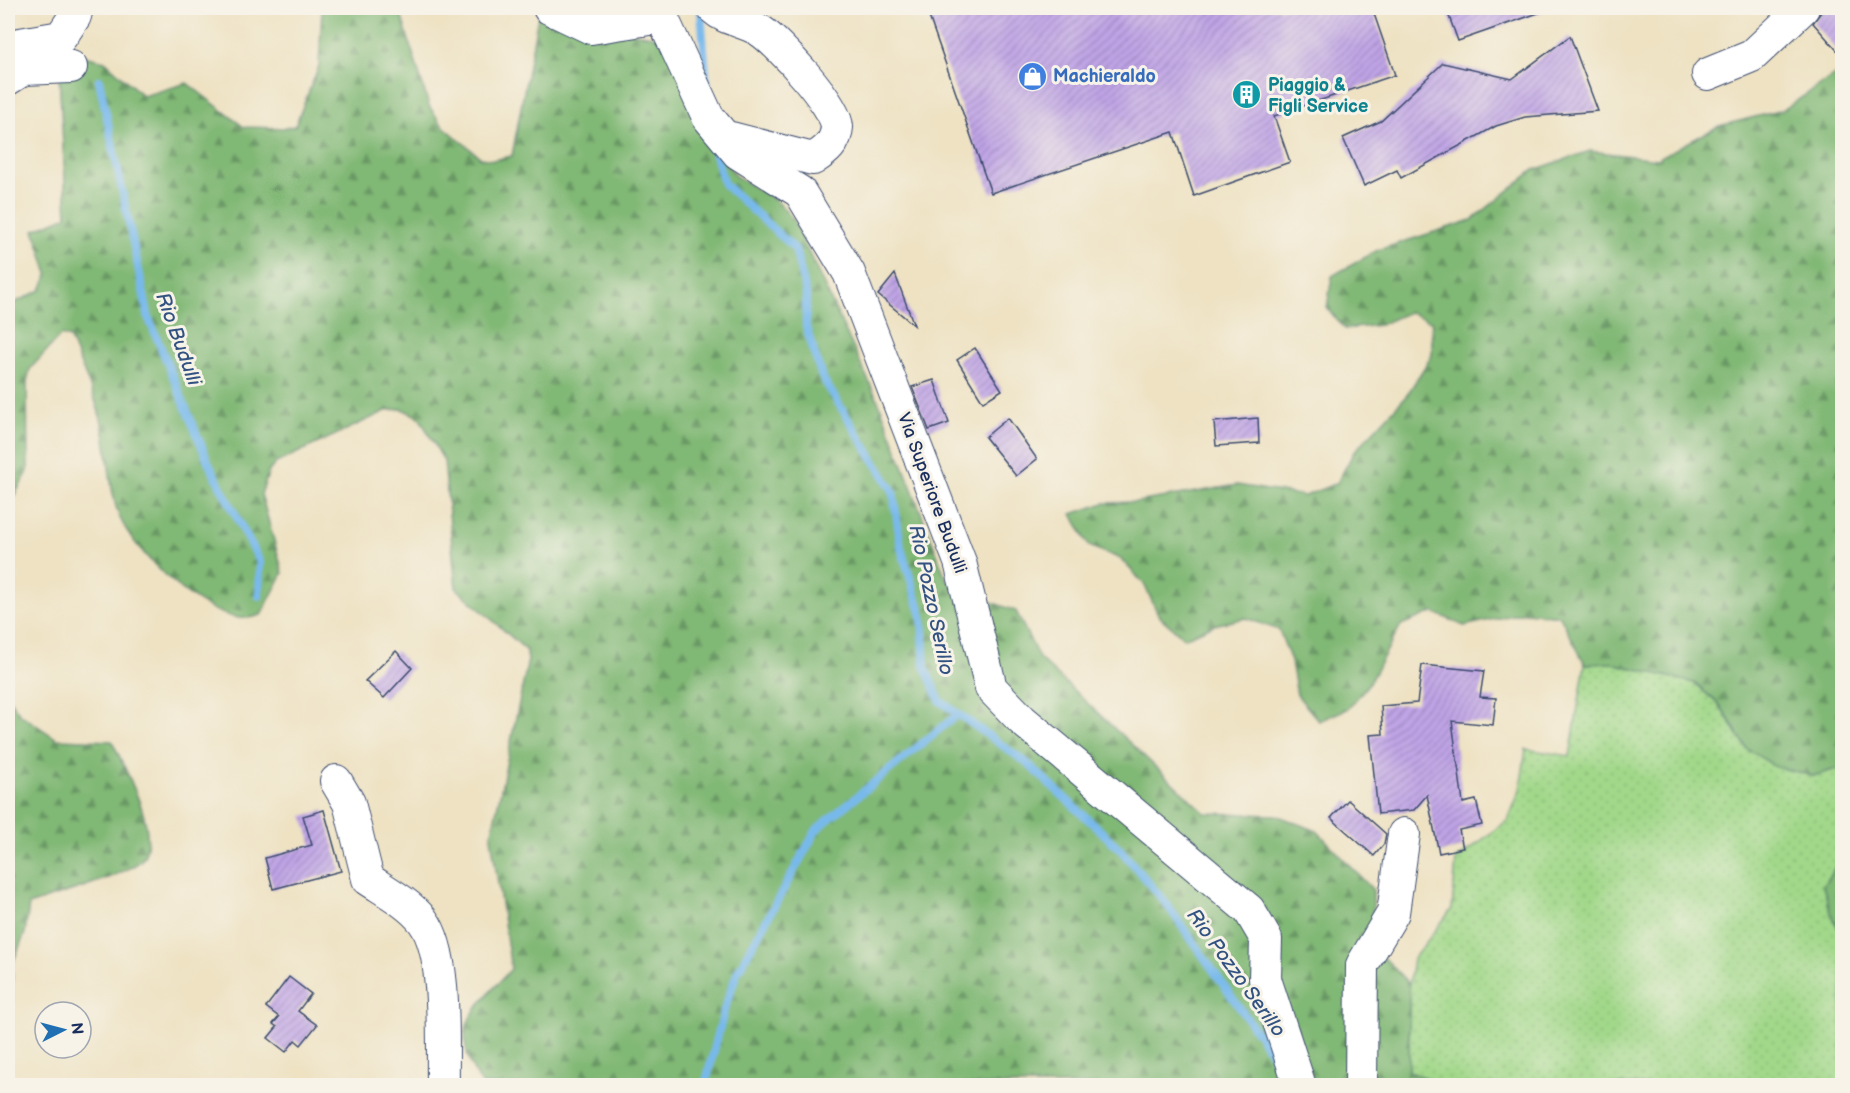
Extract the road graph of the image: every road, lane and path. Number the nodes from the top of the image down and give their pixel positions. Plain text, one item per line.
1 (77, 8) edge
2 (549, 8) edge
3 (713, 8) edge
4 (1803, 8) edge
5 (8, 46) edge
6 (71, 67) dead end
7 (1708, 74) dead end
8 (8, 79) edge
9 (727, 137) junction
10 (336, 781) dead end
11 (1404, 834) dead end
12 (443, 1086) edge
13 (1300, 1086) edge
14 (1361, 1086) edge

1 - 5 street
2 - 9 street, Via Superiore Budulli
3 - 9 street
4 - 7 street
6 - 8 street
9 - 13 street, Via Superiore Budulli
10 - 12 street
11 - 14 street

